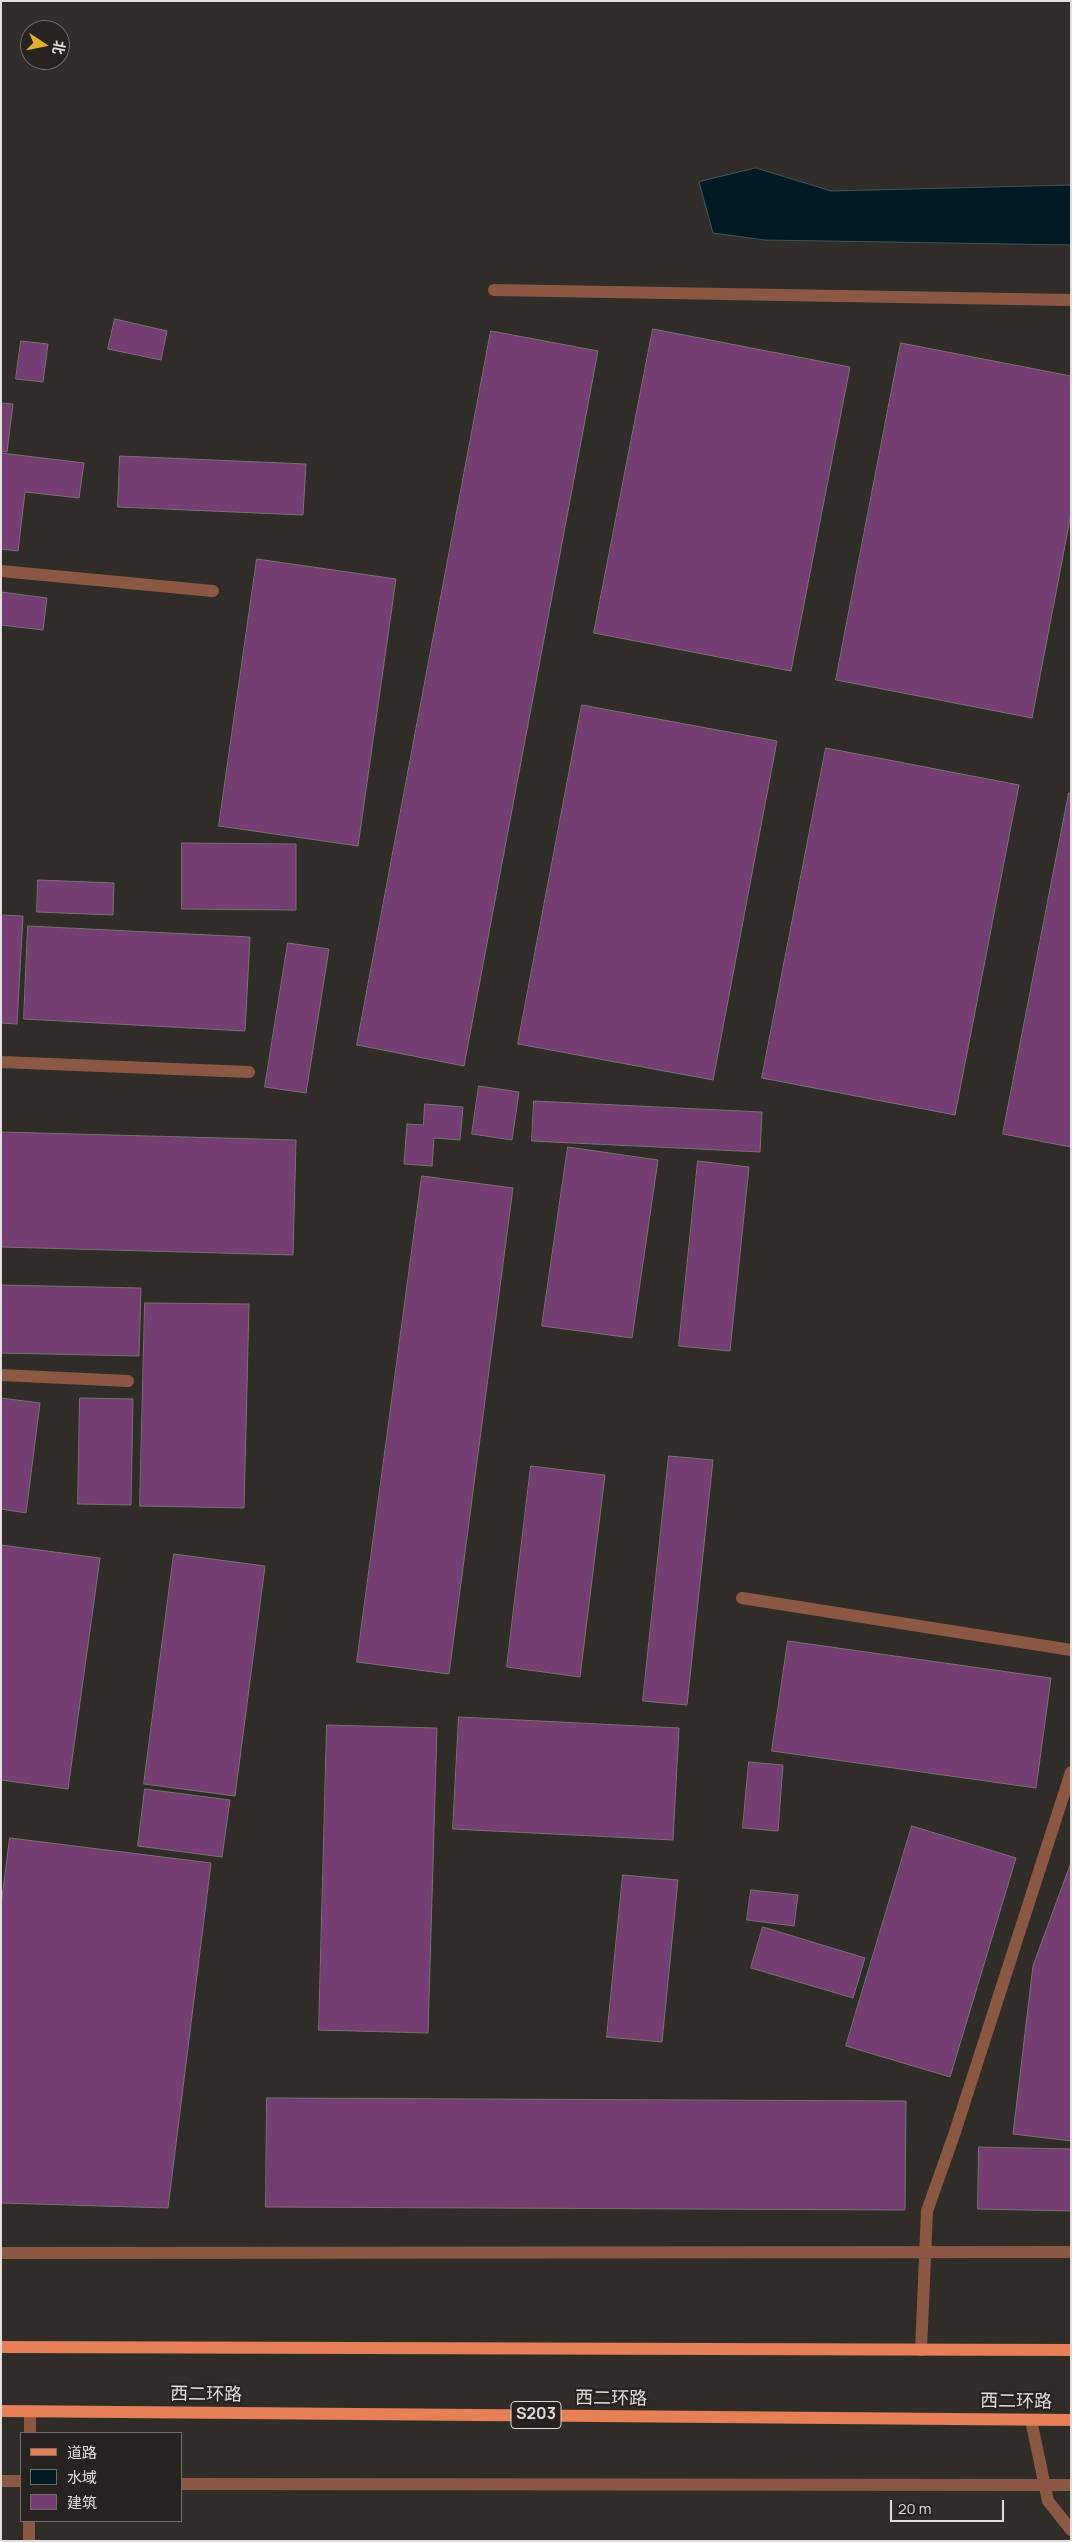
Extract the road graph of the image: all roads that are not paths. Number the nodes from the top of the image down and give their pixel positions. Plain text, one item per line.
1 (494, 290) dead end
2 (1071, 300) edge
3 (1, 572) edge
4 (213, 591) dead end
5 (1, 1062) edge
6 (249, 1072) dead end
7 (1, 1375) edge
8 (128, 1381) dead end
9 (742, 1598) dead end
10 (1071, 1650) edge
11 (1071, 1772) edge
12 (926, 2251) junction
13 (1071, 2252) edge
14 (1, 2254) edge
15 (1, 2347) edge
16 (922, 2350) junction
17 (1071, 2350) edge
18 (1, 2411) edge
19 (30, 2411) junction
20 (1031, 2420) junction
21 (1071, 2420) edge
22 (30, 2432) edge
23 (1, 2481) edge
24 (20, 2481) edge
25 (182, 2484) edge
26 (1045, 2485) junction
27 (1071, 2485) edge
28 (29, 2522) edge
29 (1071, 2530) edge
30 (29, 2541) edge

1 - 2 street
3 - 4 street
5 - 6 street
7 - 8 street
9 - 10 street
11 - 12 street
12 - 13 street
12 - 14 street
12 - 16 street
15 - 16 main road
16 - 17 main road
18 - 19 main road, 西二环路 / S203
19 - 20 main road, 西二环路 / S203
19 - 22 street
20 - 21 main road, 西二环路 / S203
20 - 26 street
23 - 24 street
25 - 26 street
26 - 27 street
26 - 29 street
28 - 30 street

